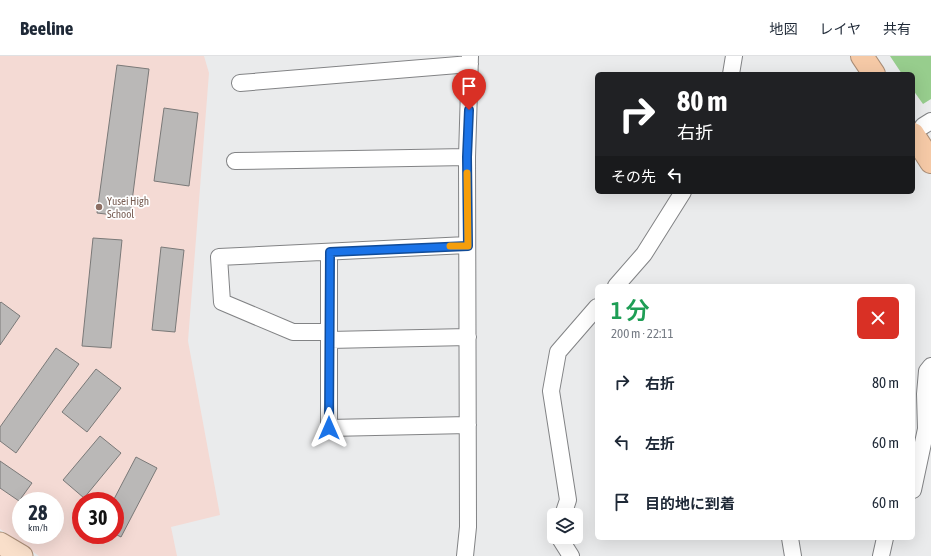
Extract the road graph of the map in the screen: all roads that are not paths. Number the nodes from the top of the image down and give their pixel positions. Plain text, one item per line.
1 (734, 56) edge
2 (862, 56) edge
3 (470, 60) edge
4 (731, 72) edge
5 (873, 72) edge
6 (240, 83) dead end
7 (922, 127) edge
8 (467, 157) junction
9 (235, 161) dead end
10 (931, 162) edge
11 (681, 194) edge
12 (468, 246) junction
13 (330, 252) junction
14 (618, 284) edge
15 (595, 310) edge
16 (329, 336) junction
17 (468, 337) junction
18 (931, 366) edge
19 (468, 425) junction
20 (915, 481) edge
21 (566, 508) edge
22 (790, 540) edge
23 (885, 540) edge
24 (0, 543) edge
25 (563, 544) edge
26 (22, 556) edge
27 (465, 556) edge
28 (571, 556) edge
29 (793, 556) edge
30 (881, 556) edge

1 - 4 street
2 - 5 highway
3 - 6 street
3 - 8 street
7 - 10 highway
8 - 9 street
8 - 12 street
11 - 14 street
12 - 13 street
12 - 17 street
13 - 16 street
13 - 16 street
15 - 21 street
16 - 17 street
16 - 19 street
17 - 19 street
18 - 20 street
19 - 27 street
22 - 29 street
23 - 30 street
24 - 26 main road
25 - 28 street

